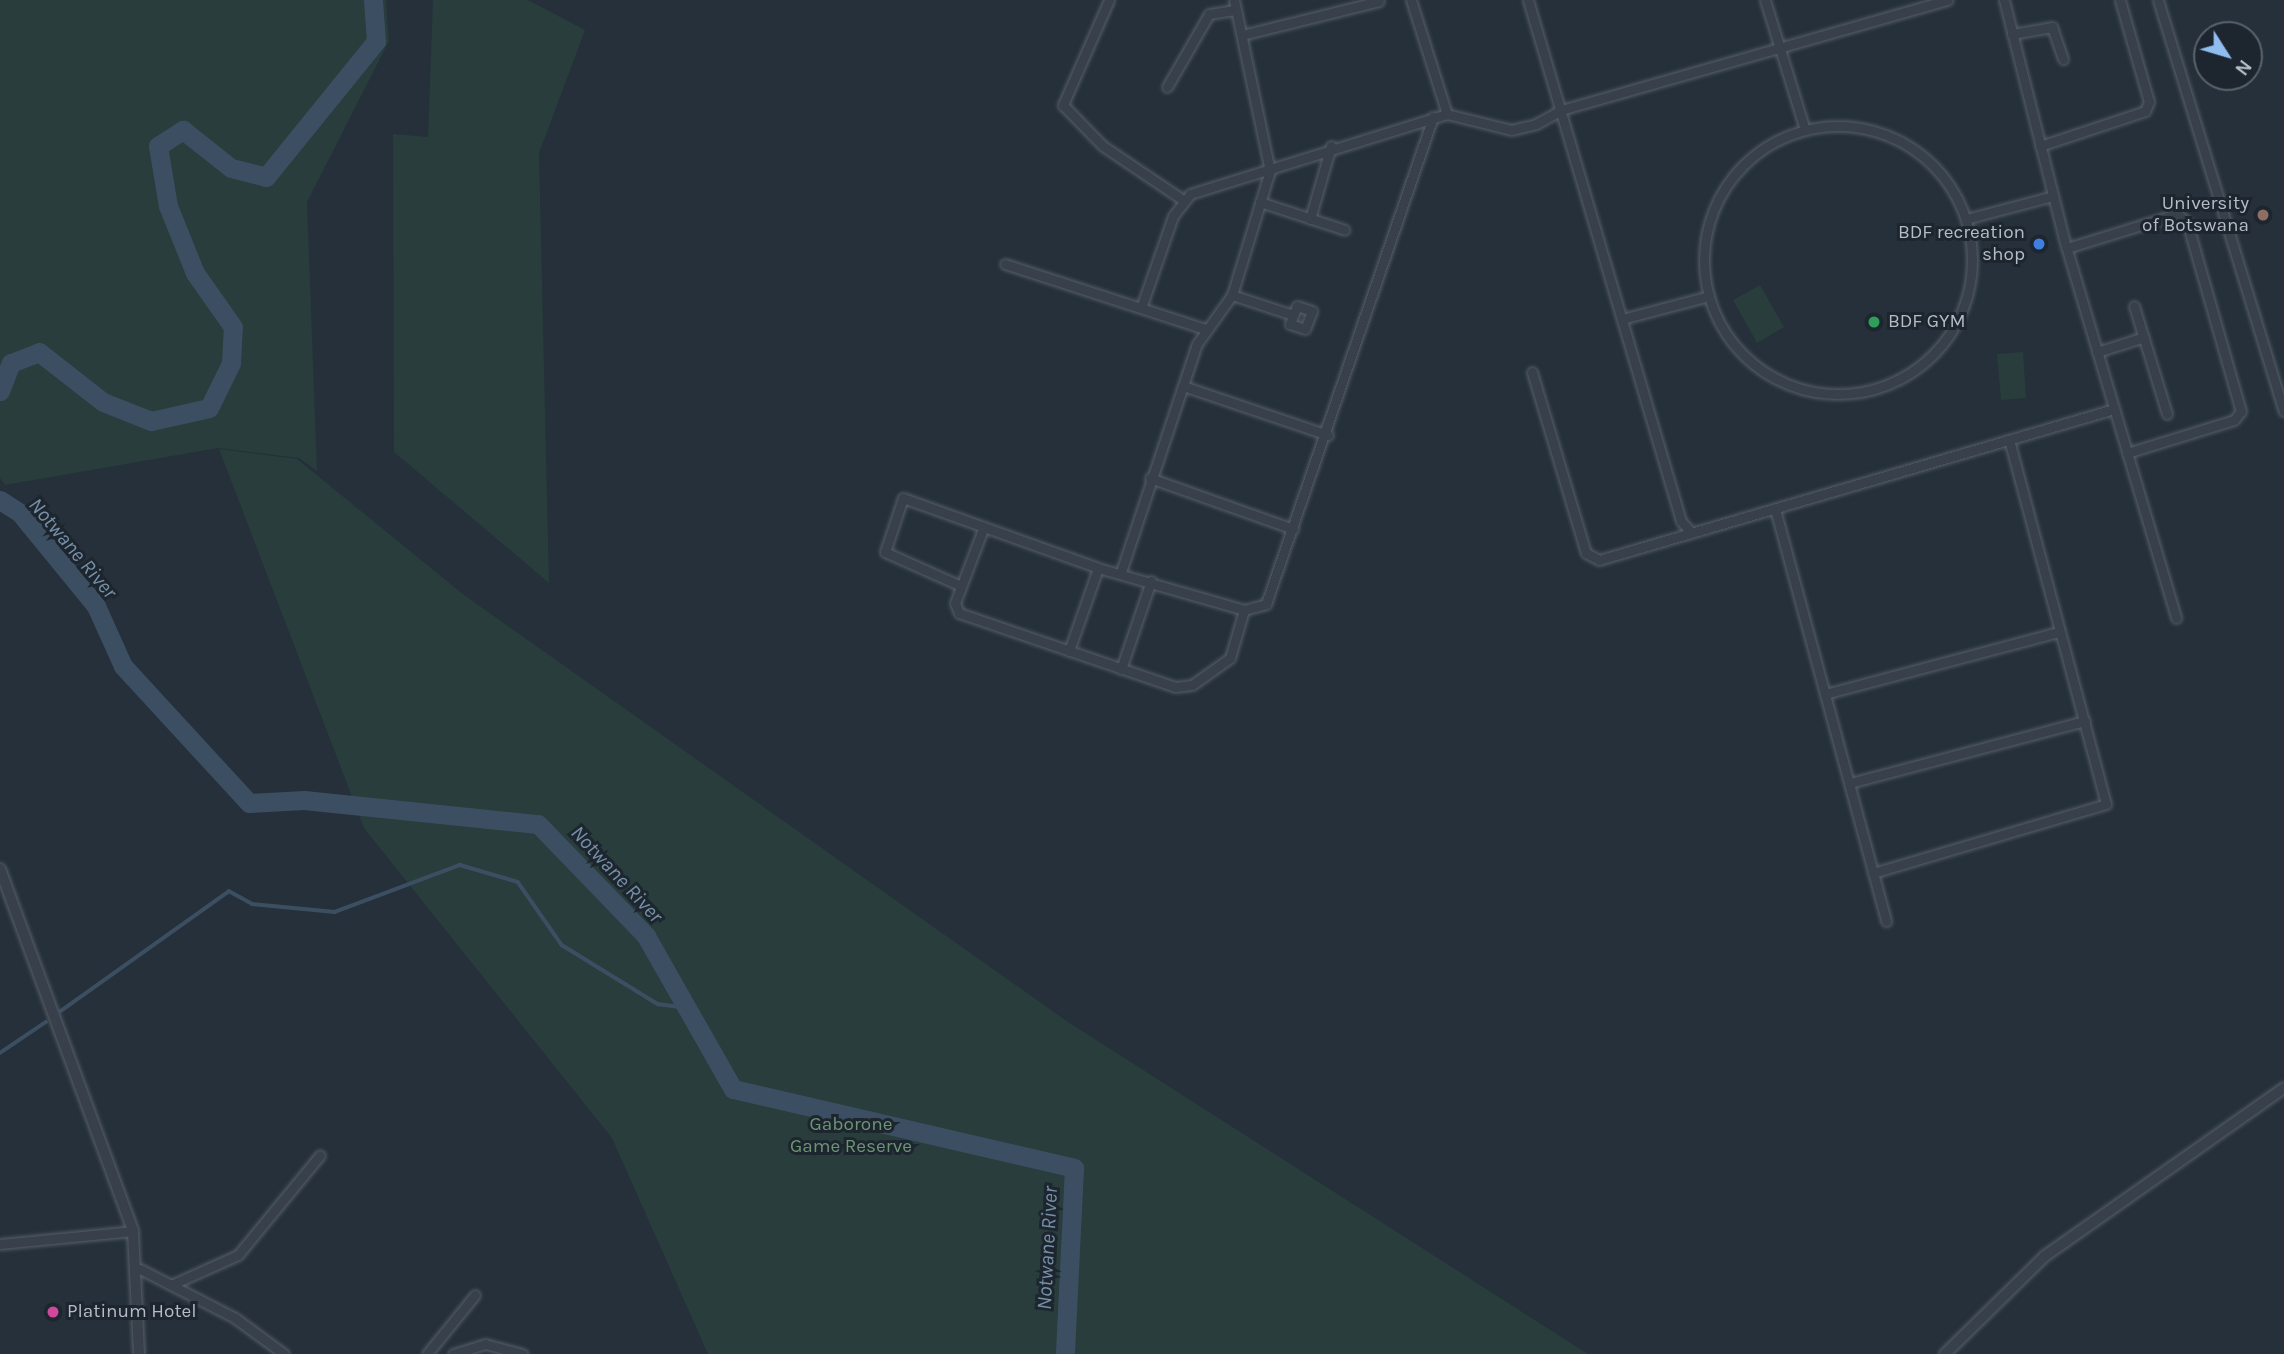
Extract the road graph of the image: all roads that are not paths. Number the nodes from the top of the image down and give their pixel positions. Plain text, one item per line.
1 (1109, 0) edge
2 (1411, 0) edge
3 (1528, 0) edge
4 (1765, 0) edge
5 (1948, 0) edge
6 (2004, 0) edge
7 (2120, 0) edge
8 (2158, 0) edge
9 (1378, 1) edge
10 (1234, 5) edge
11 (2012, 34) junction
12 (1242, 35) junction
13 (1781, 47) junction
14 (2063, 59) dead end
15 (1167, 87) dead end
16 (1561, 110) junction
17 (1447, 114) junction
18 (1433, 117) junction
19 (1805, 130) junction
20 (1331, 146) junction
21 (2040, 146) junction
22 (1270, 171) junction
23 (2053, 196) junction
24 (1183, 200) junction
25 (1260, 202) junction
26 (1310, 219) junction
27 (1966, 219) junction
28 (1345, 230) dead end
29 (2067, 248) junction
30 (1005, 264) dead end
31 (1232, 295) junction
32 (1709, 296) junction
33 (2134, 306) dead end
34 (1141, 308) junction
35 (1293, 315) dead end
36 (1622, 319) junction
37 (1205, 329) junction
38 (2144, 337) junction
39 (2098, 352) junction
40 (1532, 372) dead end
41 (1183, 386) junction
42 (2114, 409) junction
43 (2284, 411) edge
44 (2167, 414) dead end
45 (1328, 435) junction
46 (2009, 440) junction
47 (2127, 453) junction
48 (1150, 478) junction
49 (1775, 509) junction
50 (983, 529) junction
51 (1293, 529) junction
52 (1689, 530) junction
53 (1098, 568) junction
54 (1121, 572) junction
55 (1152, 581) junction
56 (961, 586) junction
57 (1244, 610) junction
58 (2176, 618) dead end
59 (2058, 632) junction
60 (1069, 651) junction
61 (1121, 669) junction
62 (1825, 694) junction
63 (2085, 721) junction
64 (1850, 783) junction
65 (0, 869) edge
66 (1873, 873) junction
67 (1886, 921) dead end
68 (2284, 1088) edge
69 (320, 1155) dead end
70 (133, 1231) junction
71 (0, 1244) edge
72 (139, 1269) junction
73 (171, 1284) junction
74 (475, 1295) dead end
75 (139, 1354) edge
76 (284, 1354) edge
77 (427, 1354) edge
78 (453, 1354) edge
79 (523, 1354) edge
80 (1945, 1354) edge

1 - 24 street
2 - 17 street
3 - 16 street
4 - 13 street
5 - 13 street
6 - 11 street
7 - 21 street
8 - 43 street
9 - 12 street
10 - 12 street
10 - 15 street
11 - 14 street
11 - 21 street
12 - 22 street
13 - 16 street
13 - 19 street
16 - 17 street
16 - 36 street
17 - 18 street
18 - 20 street
18 - 45 street
19 - 27 street
19 - 32 street
20 - 22 street
20 - 26 street
21 - 23 street
22 - 24 street
22 - 25 street
23 - 27 street
23 - 29 street
24 - 34 street
25 - 26 street
25 - 31 street
26 - 28 street
27 - 32 street
29 - 39 street
29 - 47 street
30 - 34 street
31 - 35 street
31 - 37 street
32 - 36 street
33 - 38 street
34 - 37 street
36 - 52 street
37 - 41 street
38 - 39 street
38 - 44 street
39 - 42 street
40 - 52 street
41 - 45 street
41 - 48 street
42 - 46 street
42 - 47 street
45 - 51 street
46 - 49 street
46 - 59 street
47 - 58 street
48 - 51 street
48 - 54 street
49 - 52 street
49 - 62 street
50 - 53 street
50 - 56 street
50 - 56 street
51 - 57 street
53 - 54 street
53 - 60 street
54 - 55 street
55 - 57 street
55 - 61 street
56 - 60 street
57 - 61 street
59 - 62 street
59 - 63 street
60 - 61 street
62 - 64 street
63 - 64 street
63 - 66 street
64 - 66 street
65 - 70 street
66 - 67 street
68 - 80 street
69 - 73 street
70 - 71 street
70 - 72 street
72 - 73 street
72 - 75 street
73 - 76 street
74 - 77 street
78 - 79 street

